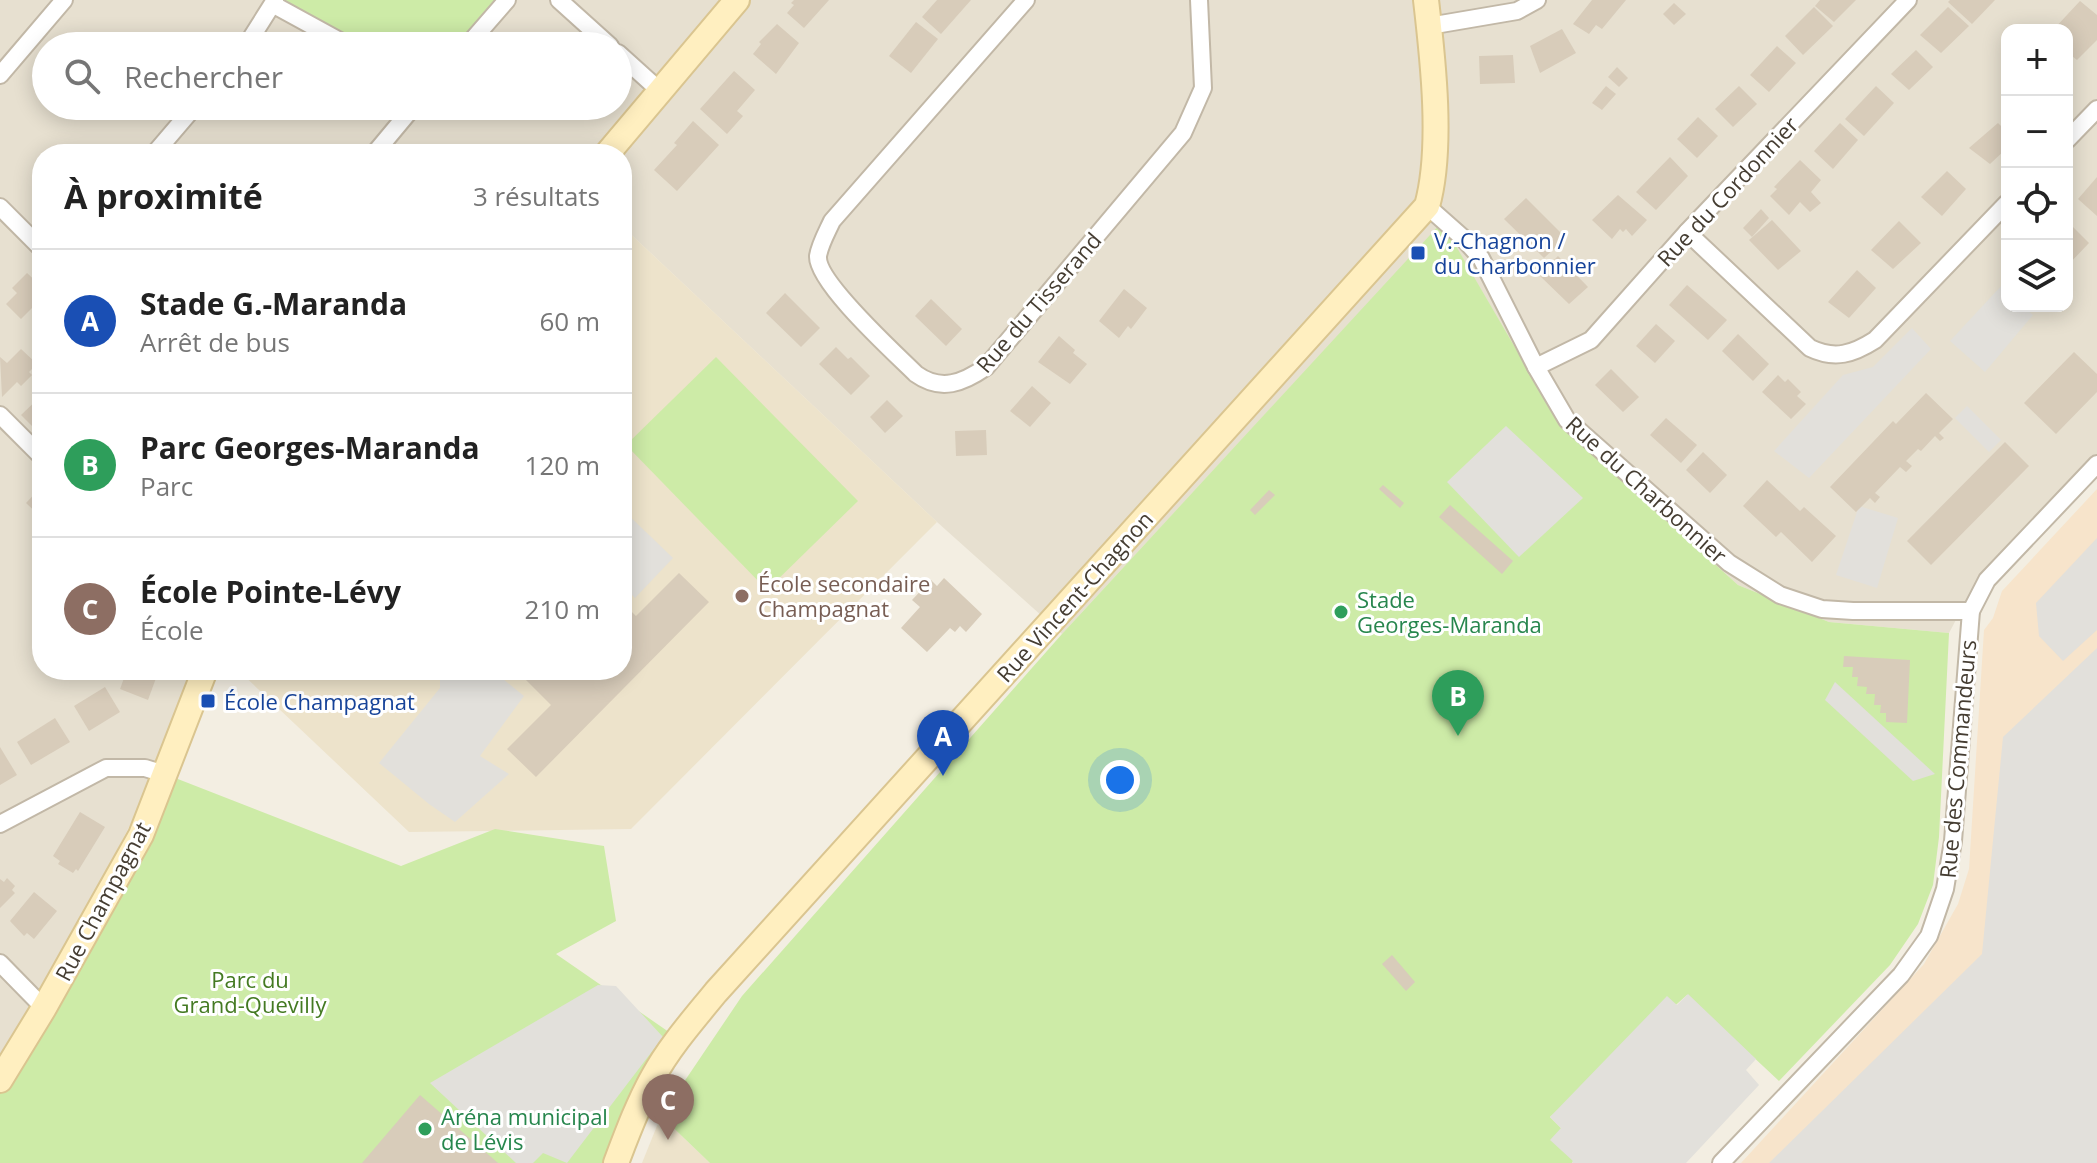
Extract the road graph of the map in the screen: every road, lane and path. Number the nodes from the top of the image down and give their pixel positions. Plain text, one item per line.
1 (64, 0) edge
2 (507, 0) edge
3 (559, 0) edge
4 (737, 0) edge
5 (1026, 0) edge
6 (1199, 0) edge
7 (1426, 0) edge
8 (1537, 0) edge
9 (1908, 0) edge
10 (274, 2) edge
11 (1429, 26) junction
12 (37, 32) edge
13 (255, 32) edge
14 (325, 32) edge
15 (479, 32) edge
16 (594, 32) edge
17 (32, 38) edge
18 (632, 66) edge
19 (0, 75) edge
20 (659, 90) junction
21 (2097, 109) edge
22 (183, 120) edge
23 (402, 120) edge
24 (2073, 134) edge
25 (163, 144) edge
26 (382, 144) edge
27 (615, 144) edge
28 (1427, 206) junction
29 (0, 207) edge
30 (2001, 209) edge
31 (1687, 232) junction
32 (32, 239) edge
33 (1536, 367) junction
34 (0, 415) edge
35 (32, 447) edge
36 (2097, 464) edge
37 (1971, 611) junction
38 (201, 680) edge
39 (165, 774) junction
40 (0, 824) edge
41 (0, 963) edge
42 (44, 1008) junction
43 (0, 1080) edge
44 (616, 1163) edge
45 (1721, 1163) edge

1 - 12 street
2 - 15 street
3 - 16 street
4 - 20 street
5 - 6 street, Rue du Tisserand
7 - 11 street
8 - 11 street
9 - 31 street, Rue du Cordonnier
10 - 13 street
10 - 14 street
11 - 28 street
17 - 19 street
18 - 20 street
20 - 27 street
21 - 24 street
22 - 25 street
23 - 26 street
28 - 33 street, Rue du Charbonnier
28 - 44 street, Rue Vincent-Chagnon
29 - 32 street
30 - 31 street
31 - 33 street, Rue du Cordonnier
33 - 37 street, Rue du Charbonnier
34 - 35 street
36 - 37 street, Rue des Commandeurs
37 - 45 street, Rue des Commandeurs
38 - 39 street, Rue Champagnat
39 - 40 street
39 - 42 street, Rue Champagnat
41 - 42 street
42 - 43 street, Rue Champagnat

